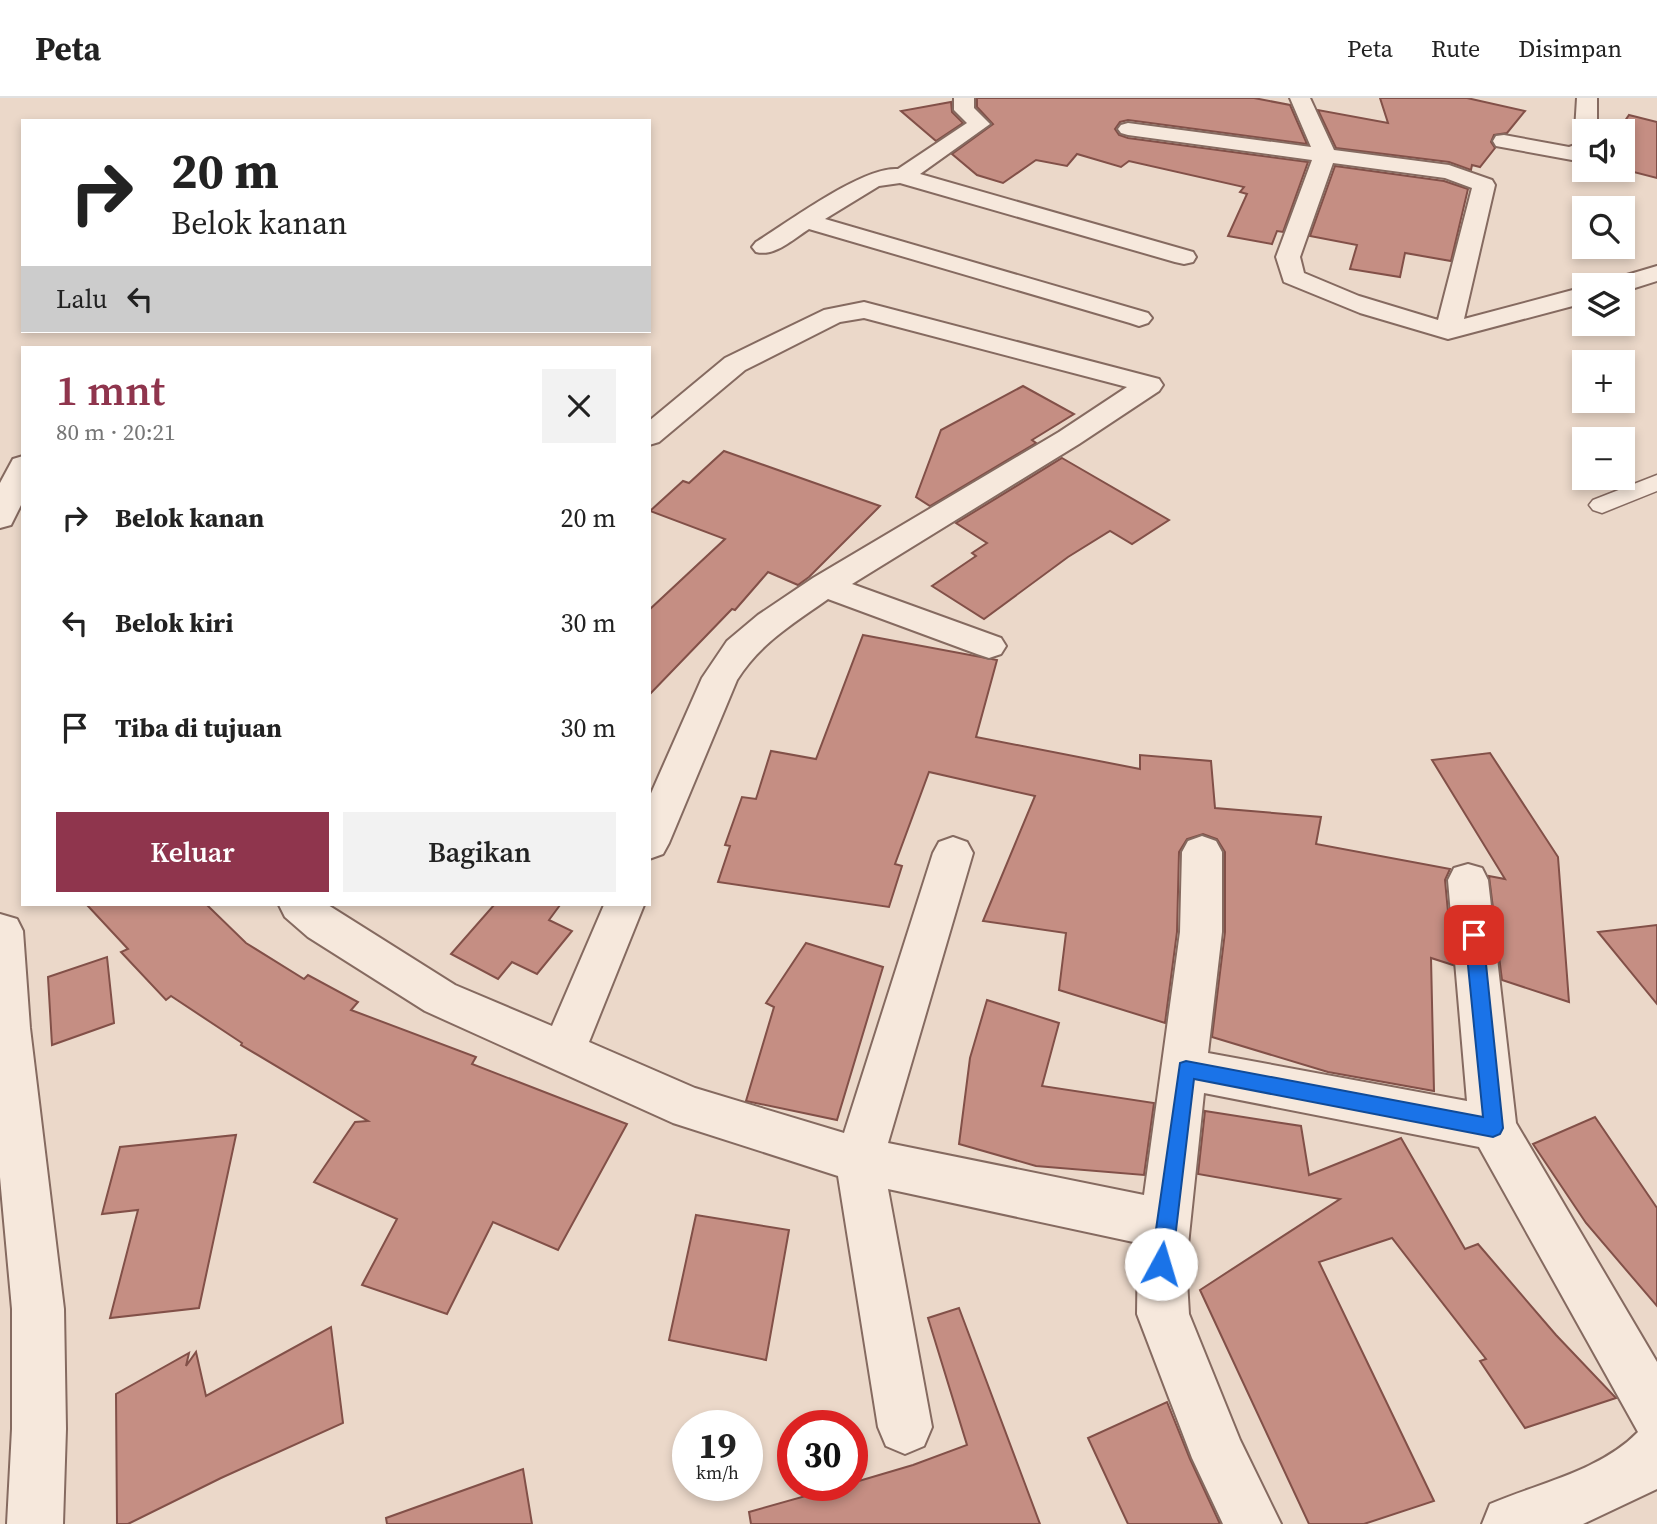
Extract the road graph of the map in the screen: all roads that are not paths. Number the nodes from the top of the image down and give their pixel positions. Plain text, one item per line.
1 (1300, 98) edge
2 (1587, 98) edge
3 (962, 99) edge
4 (1586, 119) edge
5 (1128, 129) dead end
6 (1504, 141) dead end
7 (1325, 154) junction
8 (1572, 154) edge
9 (902, 176) junction
10 (805, 221) junction
11 (764, 247) dead end
12 (1184, 257) dead end
13 (1657, 273) edge
14 (1635, 280) edge
15 (1572, 298) edge
16 (1139, 318) dead end
17 (1448, 331) junction
18 (651, 434) edge
19 (21, 469) edge
20 (1657, 482) edge
21 (1602, 505) dead end
22 (0, 518) edge
23 (825, 586) junction
24 (989, 646) dead end
25 (653, 823) edge
26 (1202, 852) dead end
27 (953, 853) dead end
28 (1468, 880) dead end
29 (300, 906) edge
30 (624, 906) edge
31 (2, 931) dead end
32 (562, 1054) junction
33 (1186, 1069) junction
34 (1493, 1128) junction
35 (859, 1160) junction
36 (1165, 1224) junction
37 (1657, 1413) edge
38 (905, 1427) dead end
39 (1657, 1452) edge
40 (35, 1524) edge
41 (1253, 1524) edge
42 (1510, 1524) edge

1 - 7 street
2 - 4 street
3 - 9 street
5 - 7 street
6 - 8 street
7 - 17 street
7 - 17 street
9 - 10 street
9 - 12 street
10 - 11 street
10 - 16 street
13 - 14 street
15 - 17 street
18 - 23 street
19 - 22 street
20 - 21 lane
23 - 24 street
23 - 25 street
26 - 33 street
27 - 35 street
28 - 34 street
29 - 32 street
30 - 32 street
31 - 40 street
32 - 35 street
33 - 34 street
33 - 36 street
34 - 37 street
35 - 36 street
35 - 38 street
36 - 41 street
39 - 42 street

